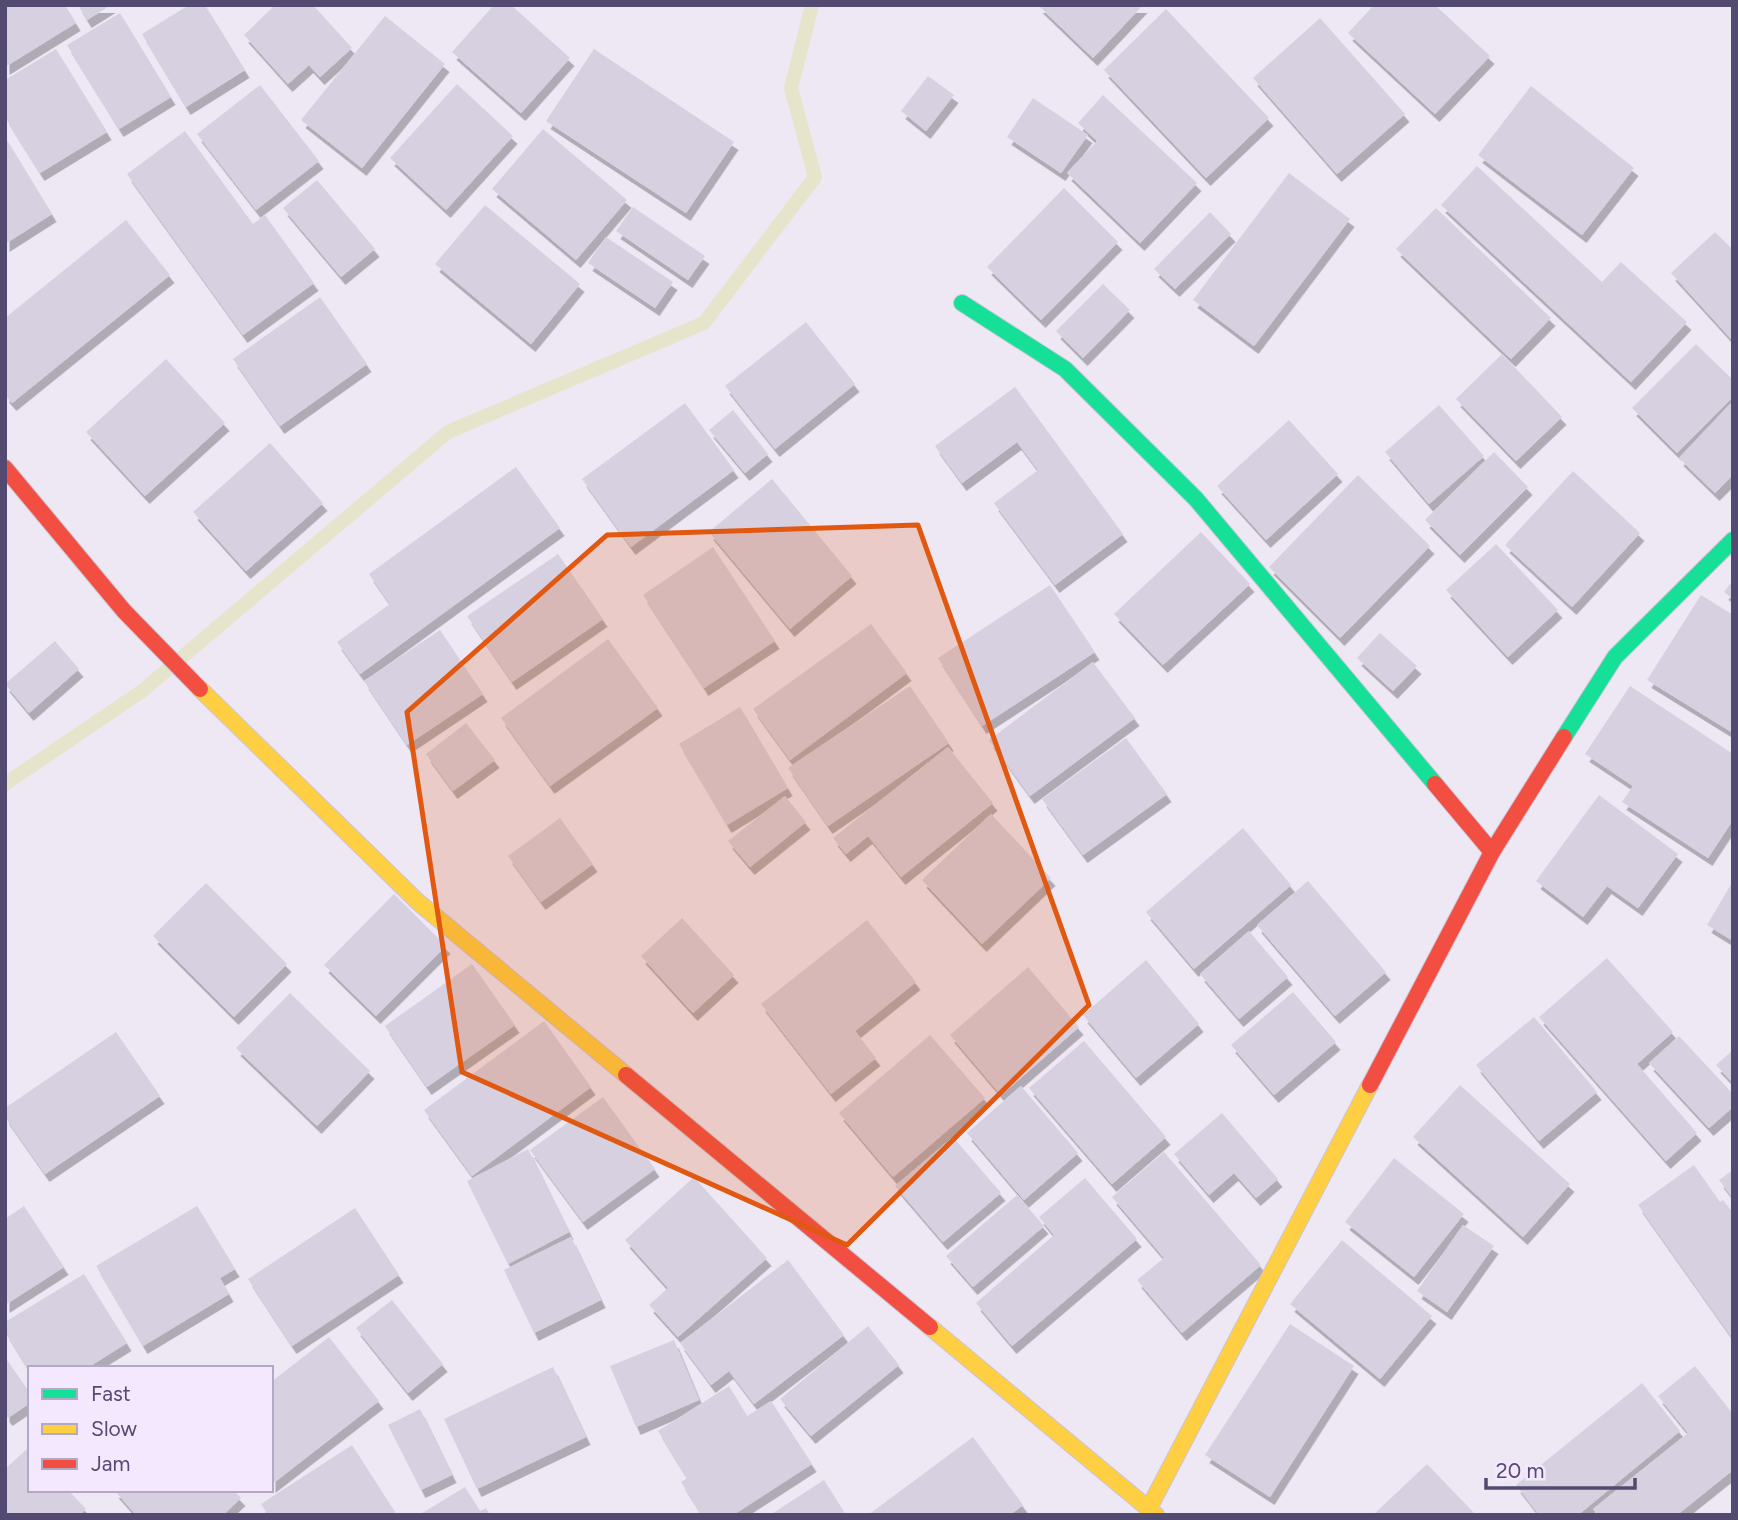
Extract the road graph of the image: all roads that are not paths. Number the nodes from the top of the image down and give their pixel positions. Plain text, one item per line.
1 (962, 303) dead end
2 (5, 468) edge
3 (1733, 540) edge
4 (1492, 852) junction
5 (1152, 1511) edge

1 - 4 street
2 - 5 street
3 - 4 street
4 - 5 street

